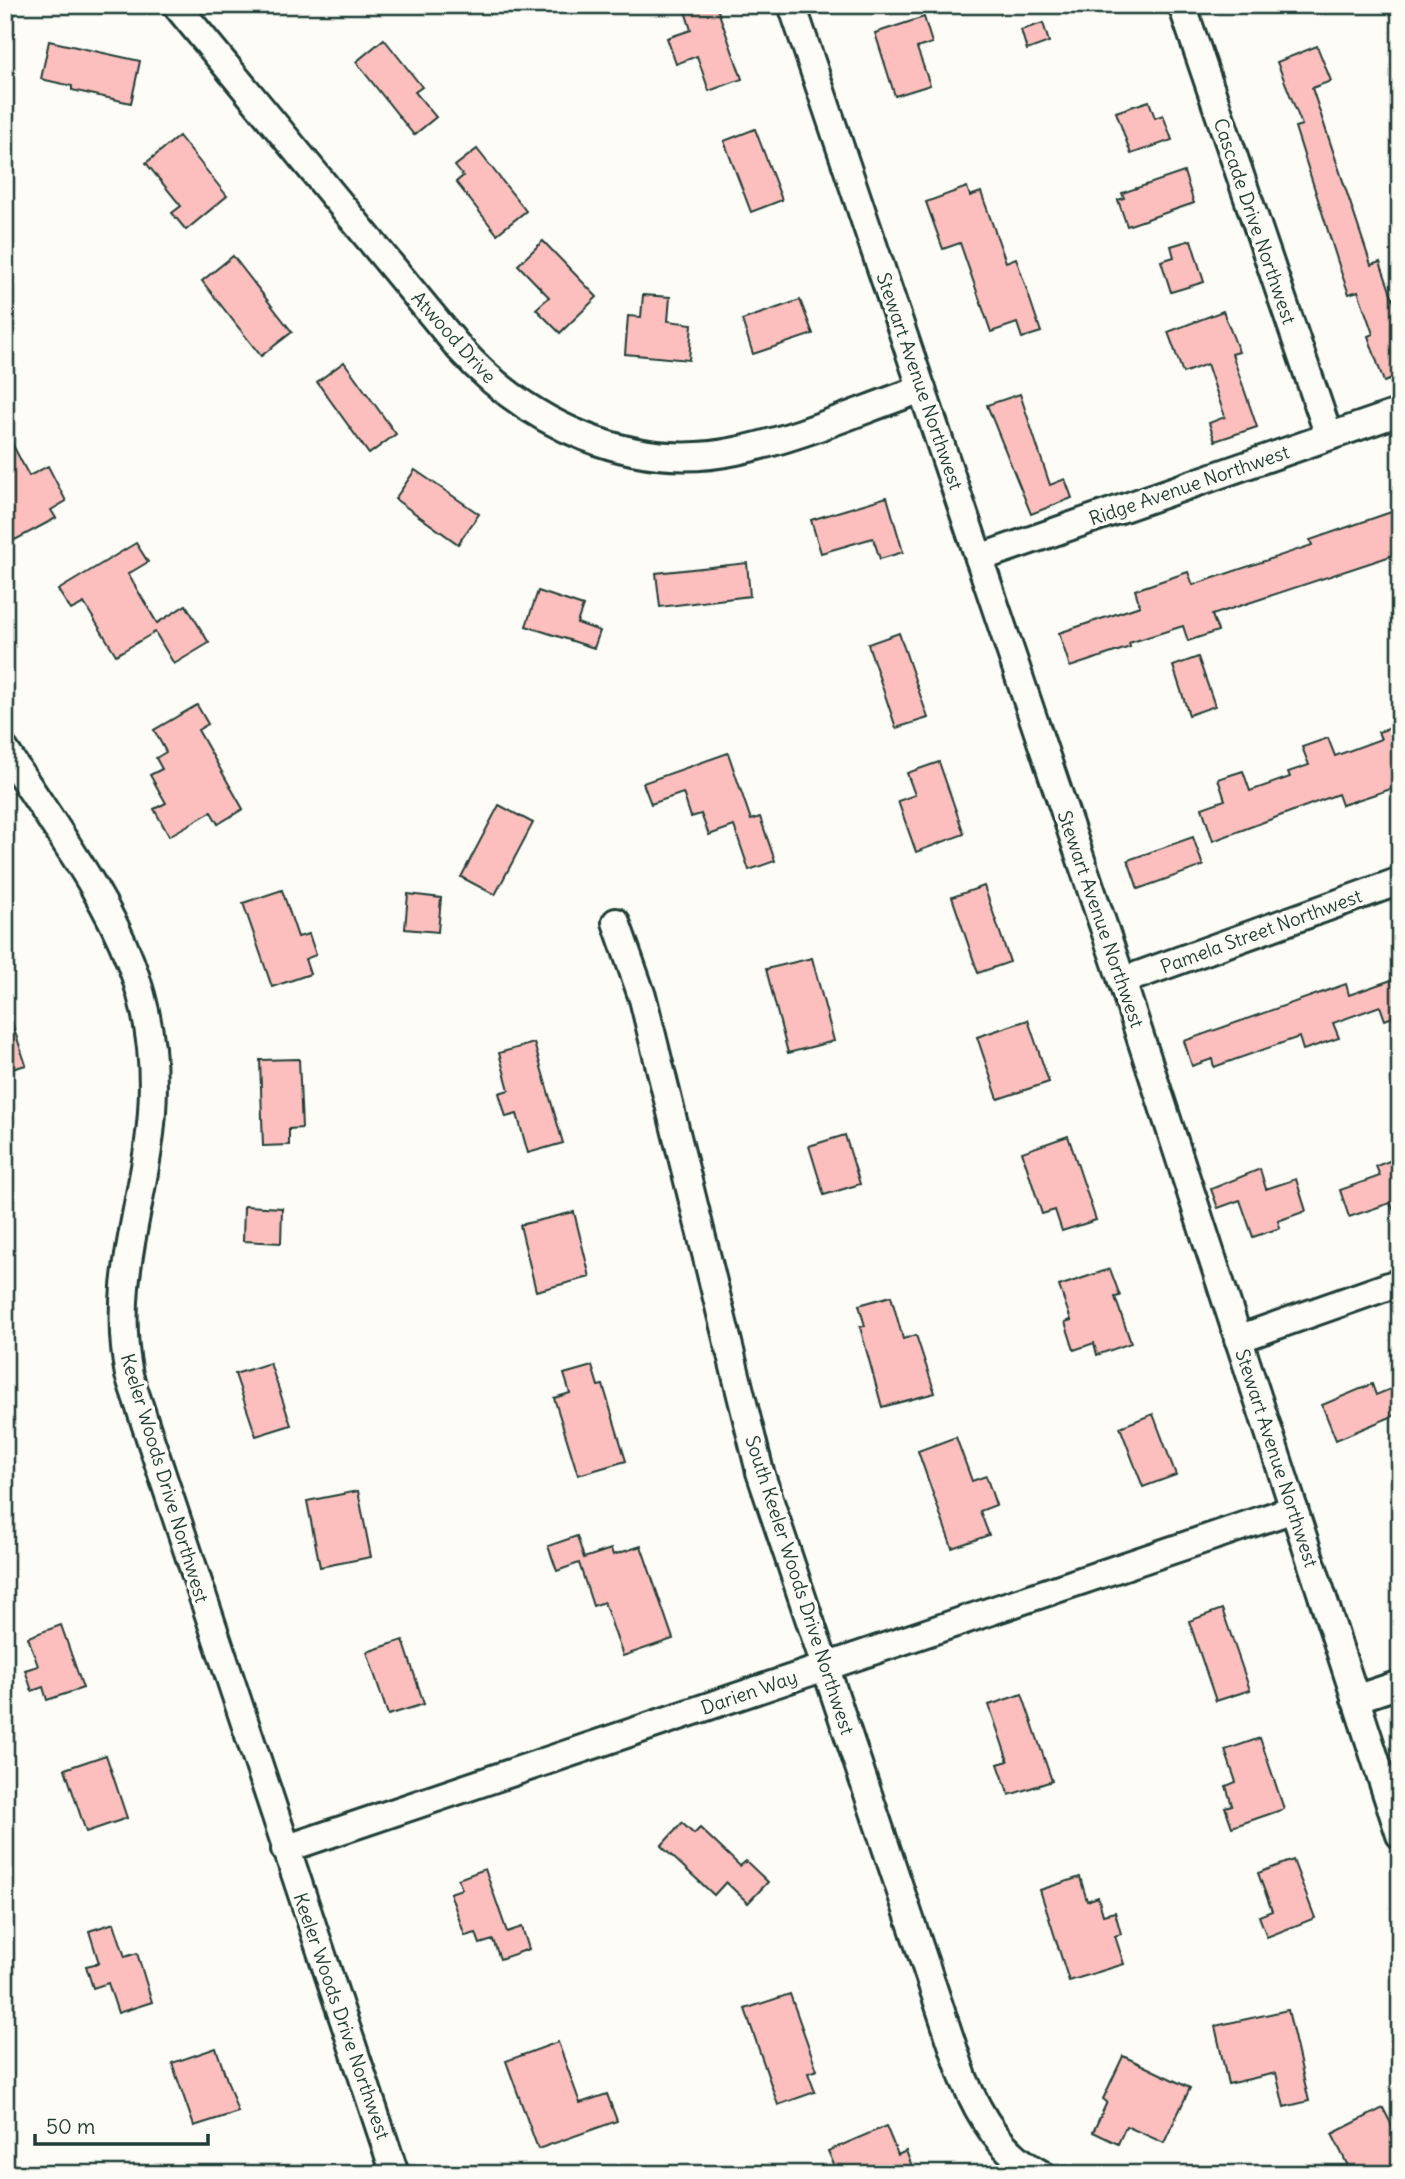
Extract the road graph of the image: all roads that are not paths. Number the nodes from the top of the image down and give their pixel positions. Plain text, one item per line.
1 (176, 5) edge
2 (792, 5) edge
3 (1182, 5) edge
4 (922, 389) junction
5 (1400, 412) edge
6 (1329, 436) junction
7 (979, 558) junction
8 (5, 750) edge
9 (1400, 881) edge
10 (616, 922) dead end
11 (1122, 981) junction
12 (1400, 1282) edge
13 (1238, 1339) junction
14 (1294, 1509) junction
15 (825, 1667) junction
16 (1400, 1684) edge
17 (1355, 1699) junction
18 (1400, 1835) edge
19 (285, 1849) junction
20 (395, 2174) edge
21 (1041, 2174) edge

1 - 4 street, Atwood Drive
2 - 4 street, Stewart Avenue Northwest
3 - 6 street, Cascade Drive Northwest
4 - 7 street, Stewart Avenue Northwest
5 - 6 street, Ridge Avenue Northwest
6 - 7 street, Ridge Avenue Northwest
7 - 11 street, Stewart Avenue Northwest
8 - 19 street, Keeler Woods Drive Northwest
9 - 11 street, Pamela Street Northwest
10 - 15 street, South Keeler Woods Drive Northwest
11 - 13 street, Stewart Avenue Northwest
12 - 13 street
13 - 14 street, Stewart Avenue Northwest
14 - 15 street, Darien Way
14 - 17 street, Stewart Avenue Northwest
15 - 19 street, Darien Way
15 - 21 street, South Keeler Woods Drive Northwest
16 - 17 street
17 - 18 street, Stewart Avenue Northwest
19 - 20 street, Keeler Woods Drive Northwest

